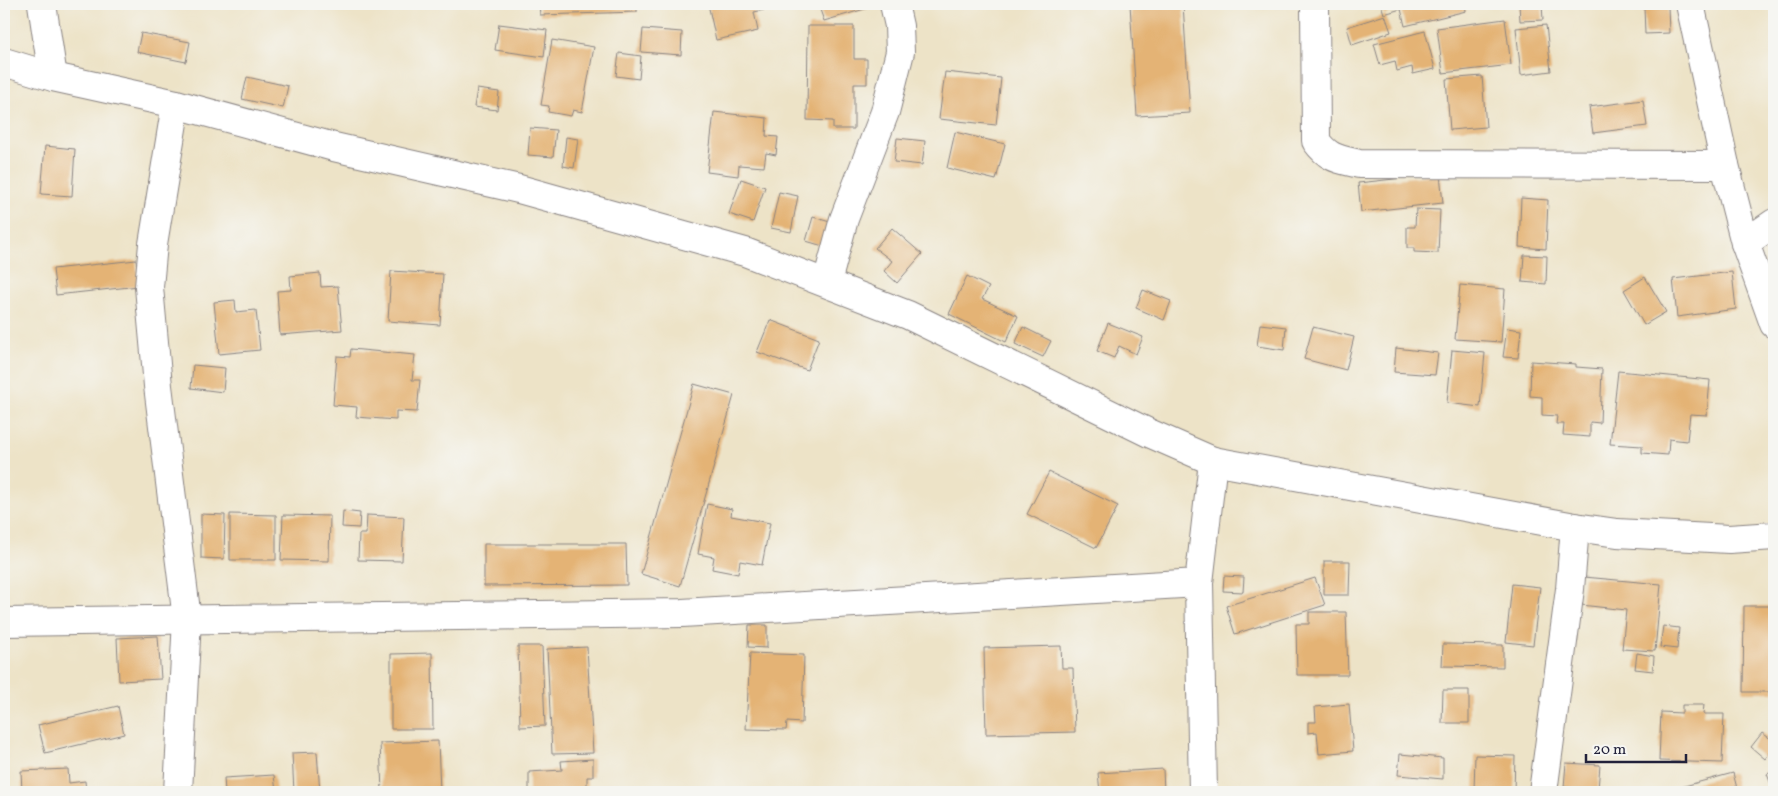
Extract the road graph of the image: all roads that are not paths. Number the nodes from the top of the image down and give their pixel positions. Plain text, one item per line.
1 (42, 4) edge
2 (894, 4) edge
3 (1315, 4) edge
4 (1690, 4) edge
5 (4, 62) edge
6 (54, 77) junction
7 (176, 104) junction
8 (1725, 165) junction
9 (1774, 224) edge
10 (1745, 243) junction
11 (827, 282) junction
12 (1774, 324) edge
13 (1213, 461) junction
14 (1576, 527) junction
15 (1774, 536) edge
16 (1199, 583) junction
17 (186, 619) junction
18 (4, 622) edge
19 (178, 792) edge
20 (1203, 792) edge
21 (1544, 792) edge

1 - 6 street
2 - 11 street
3 - 8 street
4 - 8 street
5 - 6 street
6 - 7 street
7 - 11 street
7 - 17 street
8 - 10 street
9 - 10 street
10 - 12 street
11 - 13 street
13 - 14 street
13 - 16 street
14 - 15 street
14 - 21 street
16 - 17 street
16 - 20 street
17 - 18 street
17 - 19 street

